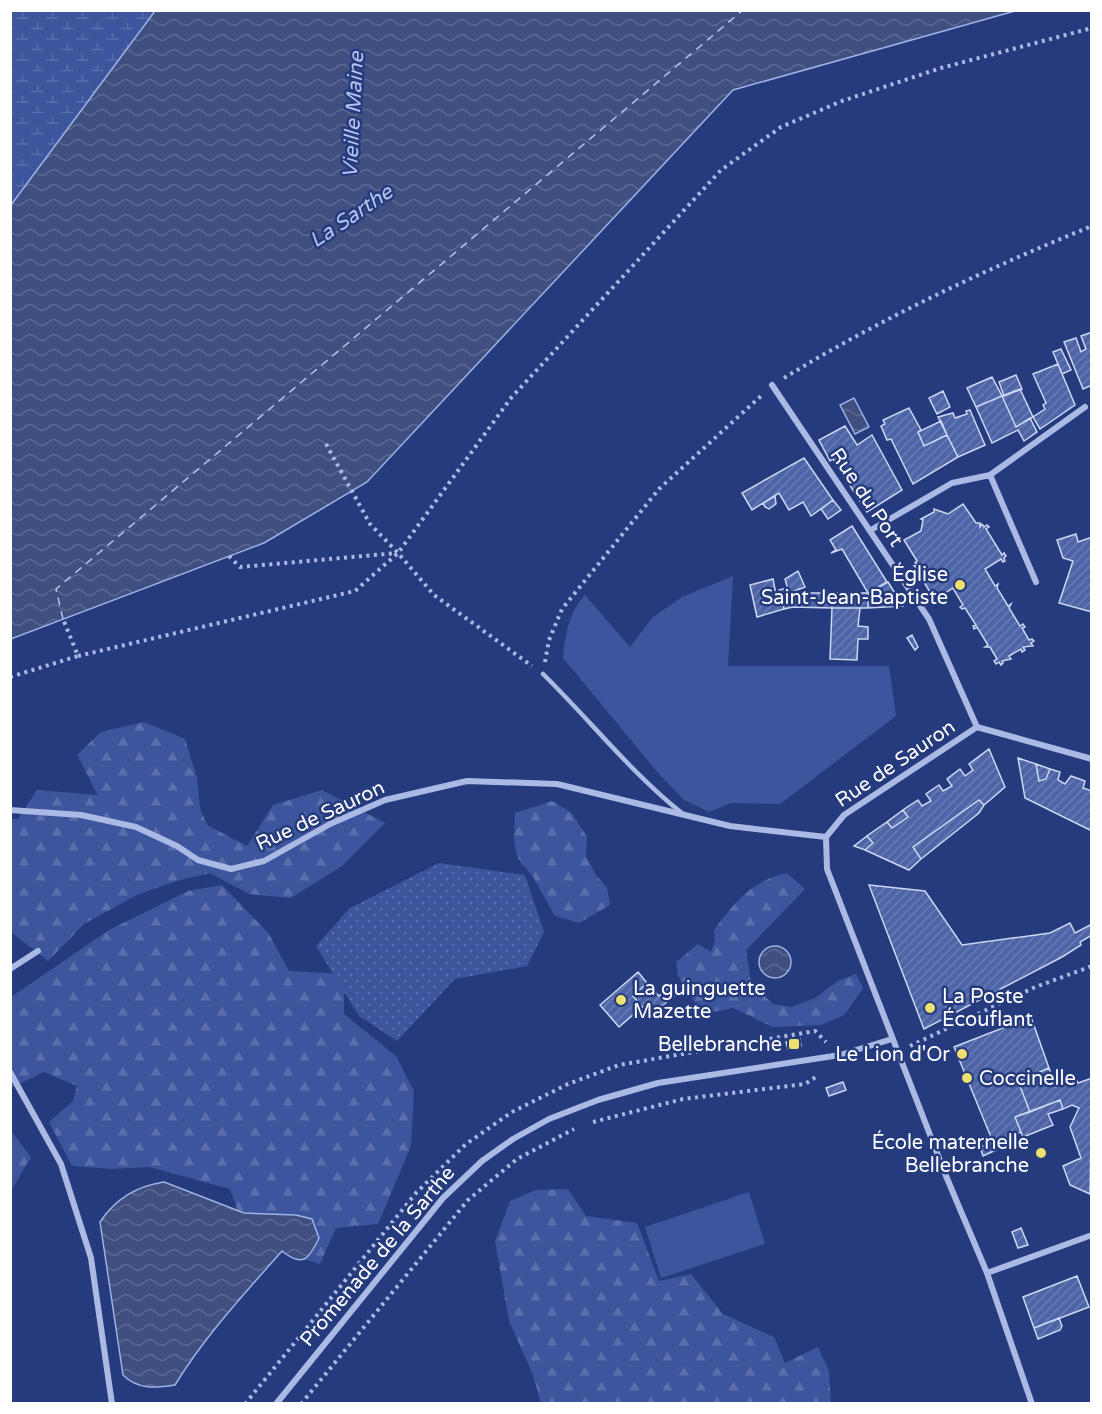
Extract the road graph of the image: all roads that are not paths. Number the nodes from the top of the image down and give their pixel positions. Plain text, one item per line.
1 (772, 385) dead end
2 (1085, 407) dead end
3 (990, 475) junction
4 (870, 530) junction
5 (1036, 582) dead end
6 (543, 674) road end
7 (977, 727) junction
8 (1092, 759) edge
9 (10, 810) edge
10 (685, 816) junction
11 (826, 837) junction
12 (38, 951) dead end
13 (10, 969) edge
14 (892, 1039) junction
15 (10, 1072) edge
16 (1092, 1235) edge
17 (987, 1273) junction
18 (112, 1404) edge
19 (276, 1404) edge
20 (1032, 1404) edge

1 - 4 street, Rue du Port
2 - 3 street
3 - 4 street
3 - 5 street
4 - 7 street, Rue du Port
6 - 10 lane
7 - 8 street
7 - 11 street, Rue de Sauron
9 - 10 street, Rue de Sauron
10 - 11 street, Rue de Sauron
11 - 14 street
12 - 13 street
14 - 17 street
14 - 19 street, Promenade de la Sarthe
15 - 18 street
16 - 17 street
17 - 20 street

